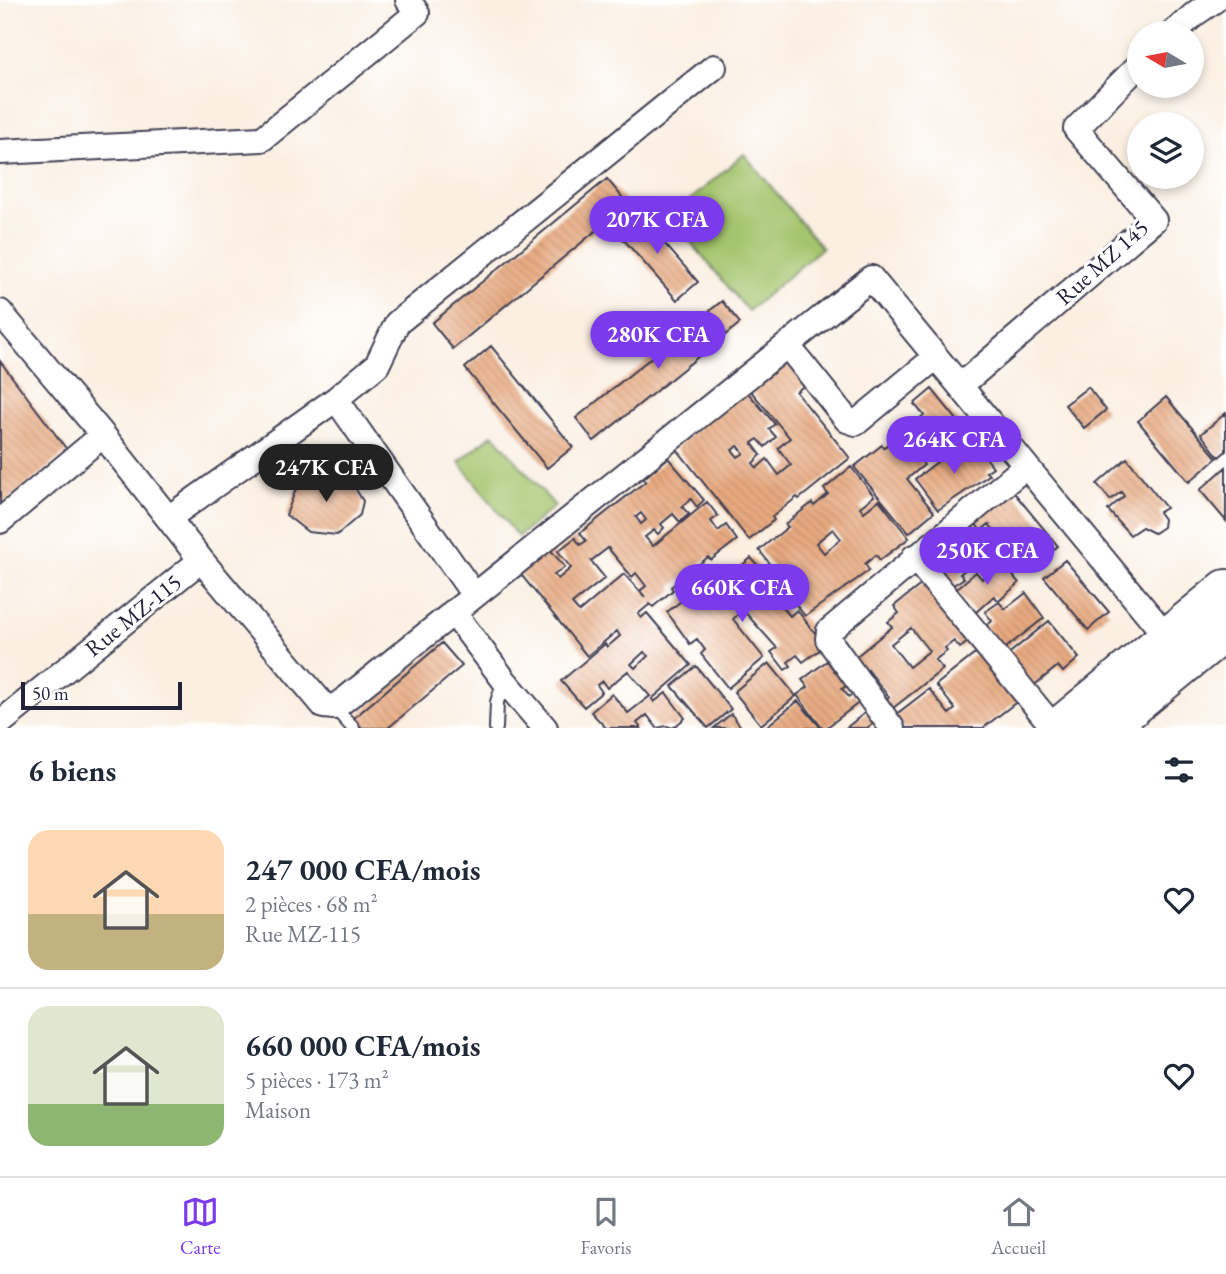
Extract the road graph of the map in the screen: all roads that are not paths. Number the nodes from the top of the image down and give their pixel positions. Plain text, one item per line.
1 (408, 0) edge
2 (1199, 4) edge
3 (1184, 21) edge
4 (714, 67) dead end
5 (1127, 77) edge
6 (0, 152) edge
7 (0, 312) edge
8 (787, 345) junction
9 (936, 357) junction
10 (960, 386) junction
11 (335, 399) junction
12 (103, 435) junction
13 (1026, 466) junction
14 (170, 517) junction
15 (0, 521) edge
16 (914, 557) junction
17 (201, 560) junction
18 (1226, 589) edge
19 (474, 595) junction
20 (453, 612) junction
21 (1226, 630) edge
22 (1167, 638) junction
23 (504, 680) junction
24 (334, 707) junction
25 (0, 723) edge
26 (353, 728) edge
27 (496, 728) edge
28 (545, 728) edge
29 (892, 728) edge
30 (1056, 728) edge
31 (1107, 728) edge

1 - 6 street
2 - 3 street
4 - 11 street
5 - 10 street, Rue MZ 145
7 - 12 street
8 - 9 street
8 - 9 street
8 - 19 street
9 - 10 street
10 - 13 street
11 - 14 street
11 - 19 street
12 - 14 street
12 - 15 street
13 - 16 street
13 - 22 street
14 - 17 street
16 - 29 street
16 - 30 street
17 - 24 street
17 - 25 street, Rue MZ-115
18 - 22 main road
19 - 20 street
20 - 23 street
20 - 24 street
21 - 31 main road
22 - 30 main road
23 - 27 lane
23 - 28 street
24 - 26 lane

